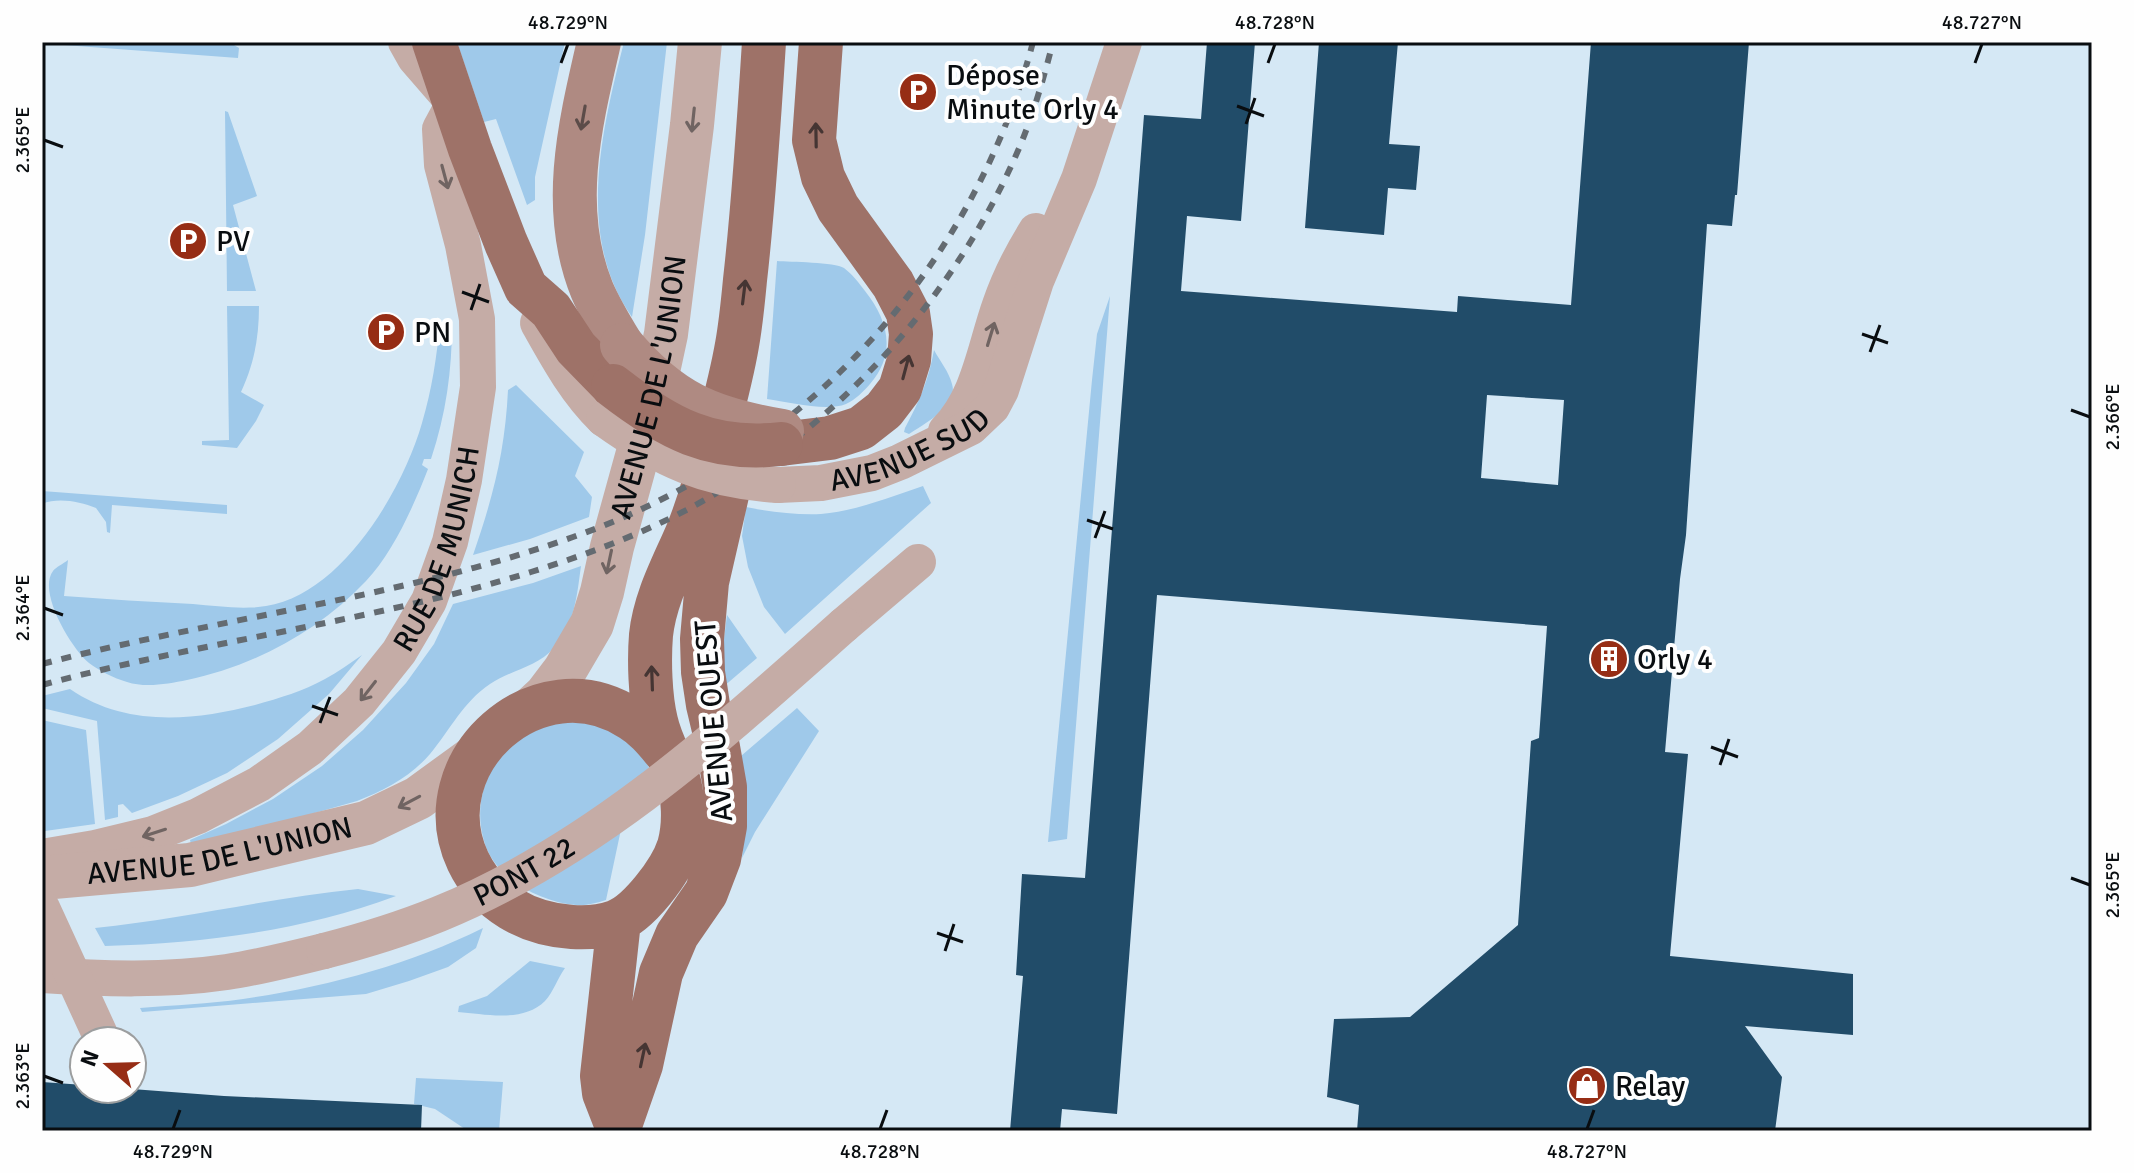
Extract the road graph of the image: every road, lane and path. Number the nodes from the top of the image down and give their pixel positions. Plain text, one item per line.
1 (406, 42) edge
2 (434, 42) edge
3 (599, 42) edge
4 (700, 42) edge
5 (764, 42) edge
6 (821, 42) edge
7 (1124, 42) edge
8 (454, 103) junction
9 (737, 345) junction
10 (780, 454) junction
11 (918, 562) dead end
12 (532, 708) junction
13 (667, 754) junction
14 (473, 758) junction
15 (42, 857) edge
16 (42, 878) edge
17 (42, 908) edge
18 (619, 921) junction
19 (42, 975) edge
20 (96, 1025) edge
21 (618, 1130) edge

1 - 8 street
2 - 8 main road, AVENUE SUD
3 -> 10 main road, bridge
4 -> 12 street, AVENUE DE L'UNION
9 -> 5 main road, AVENUE OUEST
10 -> 6 main road, AVENUE SUD
10 -> 7 street, AVENUE SUD
8 - 10 main road, AVENUE SUD, bridge
8 -> 15 street, RUE DE MUNICH
13 -> 9 main road, AVENUE OUEST
21 -> 9 main road, AVENUE OUEST
11 - 19 street, PONT 22, bridge
12 - 13 main road
12 - 14 main road
13 - 18 main road
14 -> 16 street, AVENUE DE L'UNION
14 - 18 main road
17 - 20 street, bridge
18 - 21 main road, AVENUE OUEST

